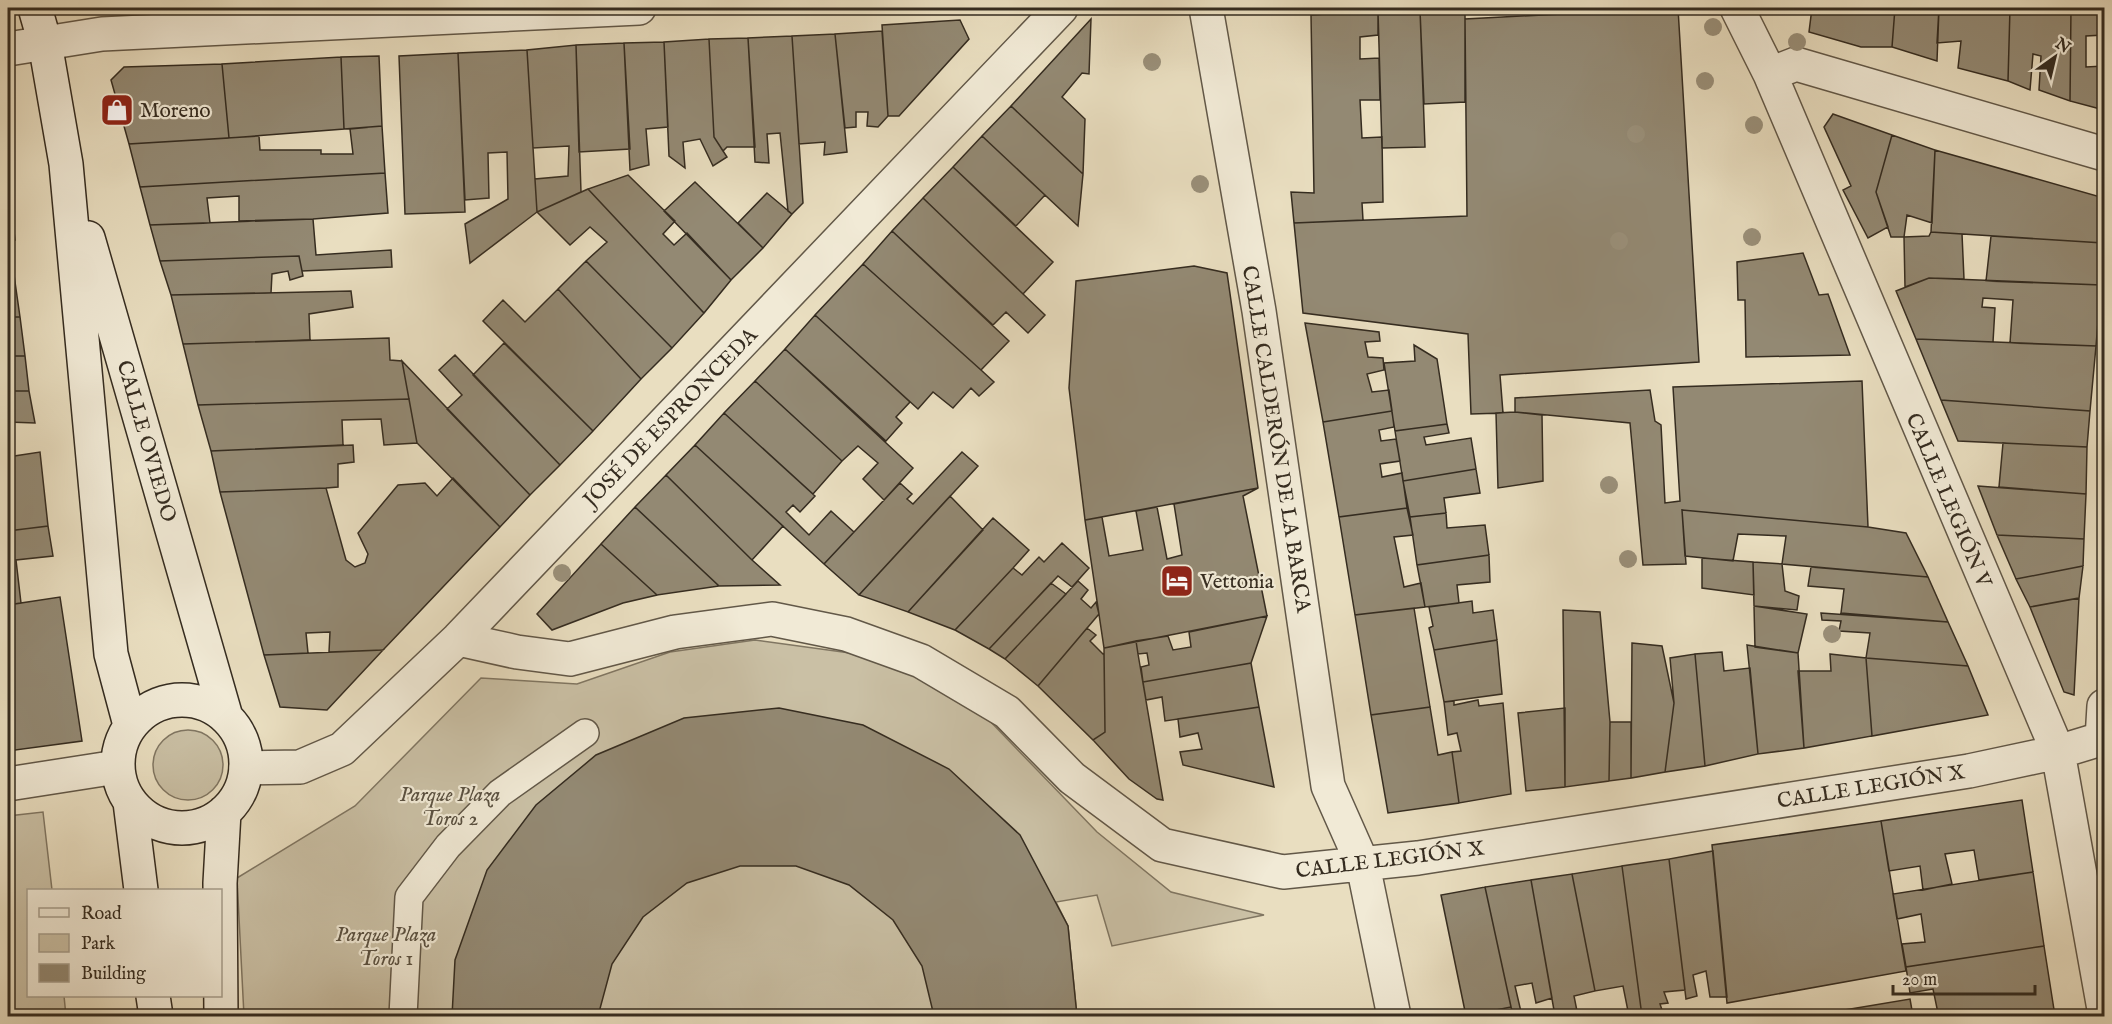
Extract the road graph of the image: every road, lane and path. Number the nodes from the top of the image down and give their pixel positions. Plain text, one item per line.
1 (35, 8) edge
2 (607, 8) edge
3 (639, 8) edge
4 (1061, 8) edge
5 (1206, 8) edge
6 (1737, 8) edge
7 (45, 43) junction
8 (8, 49) edge
9 (1770, 74) junction
10 (2104, 154) edge
11 (66, 164) junction
12 (458, 639) junction
13 (2104, 706) edge
14 (226, 717) junction
15 (130, 724) junction
16 (585, 733) dead end
17 (2103, 739) edge
18 (2058, 752) junction
19 (117, 767) junction
20 (246, 768) junction
21 (8, 784) edge
22 (130, 802) junction
23 (224, 812) junction
24 (1363, 865) junction
25 (141, 889) edge
26 (220, 889) edge
27 (153, 997) edge
28 (221, 997) edge
29 (2104, 1009) edge
30 (156, 1017) edge
31 (221, 1017) edge
32 (404, 1017) edge
33 (1394, 1017) edge

1 - 7 street, CALLE OVIEDO
2 - 3 street
2 - 7 street
4 - 12 street, JOSÉ DE ESPRONCEDA
5 - 24 street, CALLE CALDERÓN DE LA BARCA
6 - 9 street, CALLE LEGIÓN V
7 - 8 street
7 - 11 street, CALLE OVIEDO
9 - 10 street
9 - 18 street, CALLE LEGIÓN V
11 - 14 street, CALLE OVIEDO
11 - 15 street, CALLE OVIEDO
12 - 20 street, JOSÉ DE ESPRONCEDA
12 - 24 street, CALLE LEGIÓN X
13 - 17 street
14 - 15 street
14 - 20 street
15 - 19 street
16 - 32 lane
17 - 18 street, CALLE LEGIÓN X
18 - 24 street, CALLE LEGIÓN X
18 - 29 street, CALLE LEGIÓN V
19 - 21 street
19 - 22 street
20 - 23 street
22 - 23 street
22 - 25 street
23 - 26 street
24 - 33 street, CALLE CALDERÓN DE LA BARCA
27 - 30 street
28 - 31 street

